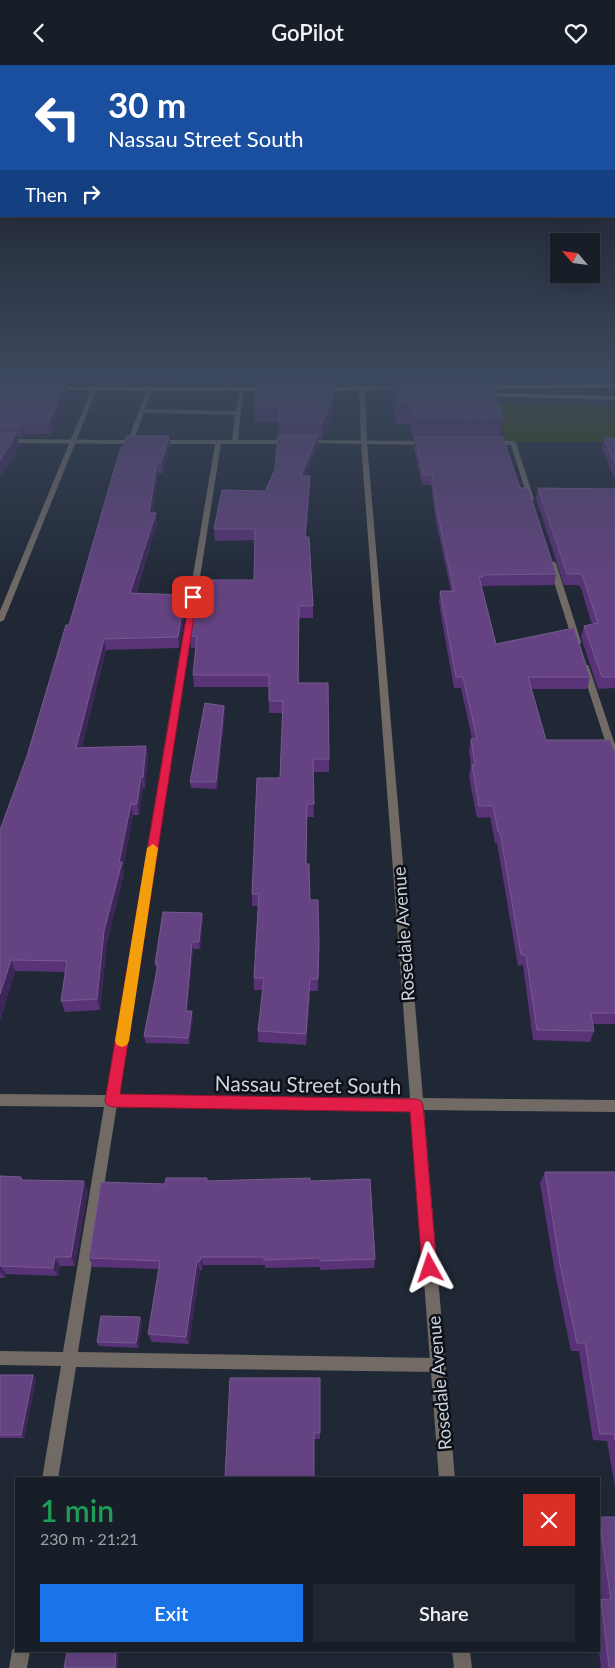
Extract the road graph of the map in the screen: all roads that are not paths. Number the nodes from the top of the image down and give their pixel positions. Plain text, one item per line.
1 (71, 449) edge
2 (217, 449) edge
3 (364, 449) edge
4 (515, 449) edge
5 (534, 508) edge
6 (549, 555) edge
7 (0, 620) edge
8 (579, 648) edge
9 (582, 657) edge
10 (615, 759) edge
11 (0, 1100) edge
12 (112, 1101) junction
13 (416, 1105) junction
14 (615, 1106) edge
15 (0, 1357) edge
16 (70, 1358) junction
17 (437, 1365) junction
18 (50, 1477) edge
19 (447, 1477) edge
20 (21, 1652) edge
21 (461, 1652) edge
22 (18, 1668) edge
23 (463, 1668) edge

1 - 7 street
2 - 12 street
3 - 13 street, Rosedale Avenue
4 - 5 street
6 - 8 street
9 - 10 street
11 - 12 street, Nassau Street South
12 - 13 street, Nassau Street South
12 - 16 street
13 - 14 street, Nassau Street South
13 - 17 street, Rosedale Avenue
15 - 16 street
16 - 17 street
16 - 18 street
17 - 19 street, Rosedale Avenue
20 - 22 street
21 - 23 street

